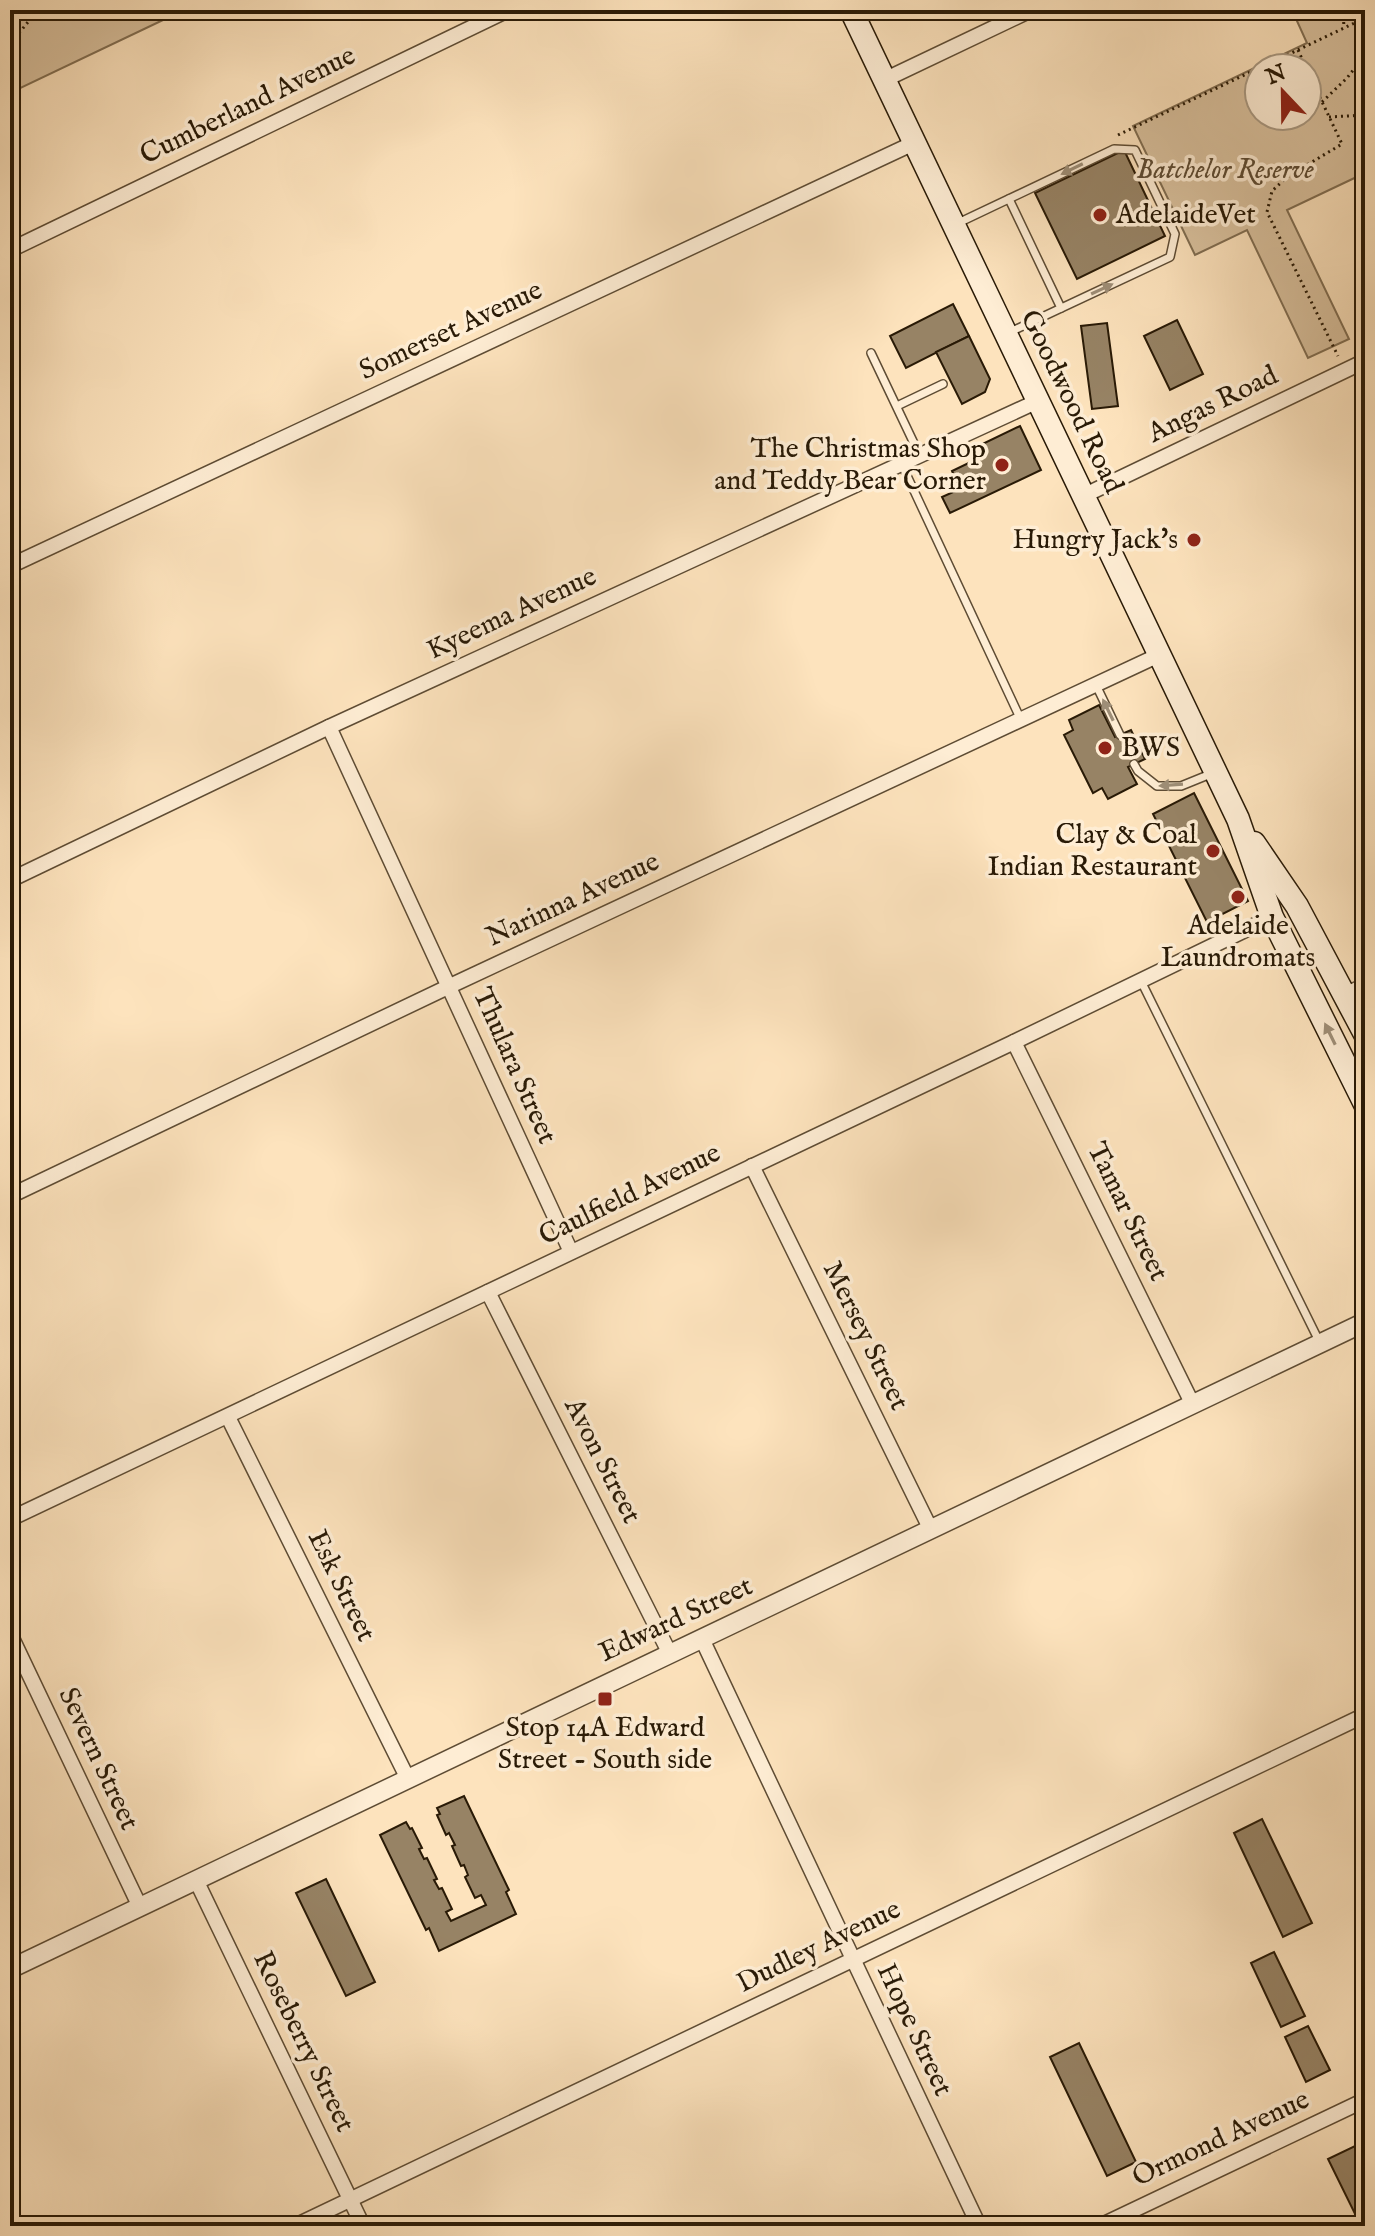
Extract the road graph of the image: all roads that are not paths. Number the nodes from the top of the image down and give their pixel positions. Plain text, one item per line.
1 (508, 10) edge
2 (851, 10) edge
3 (1031, 10) edge
4 (884, 80) junction
5 (914, 143) junction
6 (1009, 199) junction
7 (954, 225) junction
8 (10, 250) edge
9 (1061, 308) junction
10 (1006, 334) junction
11 (871, 353) dead end
12 (1365, 361) edge
13 (943, 384) dead end
14 (1038, 401) junction
15 (897, 406) junction
16 (920, 456) junction
17 (902, 465) junction
18 (1083, 496) junction
19 (10, 566) edge
20 (1159, 655) junction
21 (1096, 685) junction
22 (1021, 720) junction
23 (329, 727) junction
24 (1120, 735) dead end
25 (1134, 764) dead end
26 (1215, 772) junction
27 (1238, 819) junction
28 (10, 880) edge
29 (1272, 917) junction
30 (1141, 981) junction
31 (450, 986) junction
32 (1355, 990) edge
33 (1365, 1034) edge
34 (1014, 1042) junction
35 (1365, 1104) edge
36 (752, 1166) junction
37 (10, 1196) edge
38 (571, 1252) junction
39 (488, 1292) junction
40 (1365, 1322) edge
41 (1321, 1344) junction
42 (1193, 1405) junction
43 (228, 1417) junction
44 (10, 1519) edge
45 (931, 1530) junction
46 (10, 1634) edge
47 (702, 1639) junction
48 (670, 1654) junction
49 (1365, 1715) edge
50 (408, 1779) junction
51 (196, 1880) junction
52 (140, 1907) junction
53 (852, 1960) junction
54 (10, 1969) edge
55 (1365, 2100) edge
56 (350, 2199) junction
57 (295, 2226) edge
58 (363, 2226) edge
59 (979, 2226) edge
60 (1100, 2226) edge

1 - 8 street, Cumberland Avenue
2 - 4 main road, Goodwood Road
3 - 4 street
4 - 5 main road, Goodwood Road
5 - 7 main road, Goodwood Road
5 - 19 street, Somerset Avenue
6 - 7 lane
6 - 9 lane
9 -> 6 lane
7 - 10 main road, Goodwood Road
9 - 10 lane
10 - 14 main road, Goodwood Road
11 - 15 lane
12 - 18 street, Angas Road
13 - 15 lane
14 - 16 street, Kyeema Avenue
14 - 18 main road, Goodwood Road
15 - 16 lane
16 - 17 street, Kyeema Avenue
17 - 22 lane
17 - 23 street, Kyeema Avenue
18 - 20 main road, Goodwood Road
20 - 21 street, Narinna Avenue
20 - 26 main road, Goodwood Road
21 - 22 street, Narinna Avenue
24 -> 21 lane
22 - 31 street, Narinna Avenue
23 - 28 street, Kyeema Avenue
23 - 31 street, Thulara Street
26 -> 25 lane
26 - 27 main road, Goodwood Road
27 - 29 main road, Goodwood Road
27 - 32 main road, Goodwood Road
29 - 30 street, Caulfield Avenue
35 -> 29 main road, Goodwood Road
30 - 34 street, Caulfield Avenue
30 - 41 lane
31 - 37 street, Narinna Avenue
31 - 38 street, Thulara Street
32 - 33 main road, Goodwood Road
34 - 36 street, Caulfield Avenue
34 - 42 street, Tamar Street
36 - 38 street, Caulfield Avenue
36 - 45 street, Mersey Street
38 - 39 street, Caulfield Avenue
39 - 43 street, Caulfield Avenue
39 - 48 street, Avon Street
40 - 41 street, Edward Street
41 - 42 street, Edward Street
42 - 45 street, Edward Street
43 - 44 street, Caulfield Avenue
43 - 50 street, Esk Street
45 - 47 street, Edward Street
46 - 52 street, Severn Street
47 - 48 street, Edward Street
47 - 53 street, Hope Street
48 - 50 street, Edward Street
49 - 53 street, Dudley Avenue
50 - 51 street, Edward Street
51 - 52 street, Edward Street
51 - 56 street, Roseberry Street
52 - 54 street, Edward Street
53 - 56 street, Dudley Avenue
53 - 59 street, Hope Street
55 - 60 street, Ormond Avenue
56 - 57 street, Dudley Avenue
56 - 58 street, Roseberry Street

